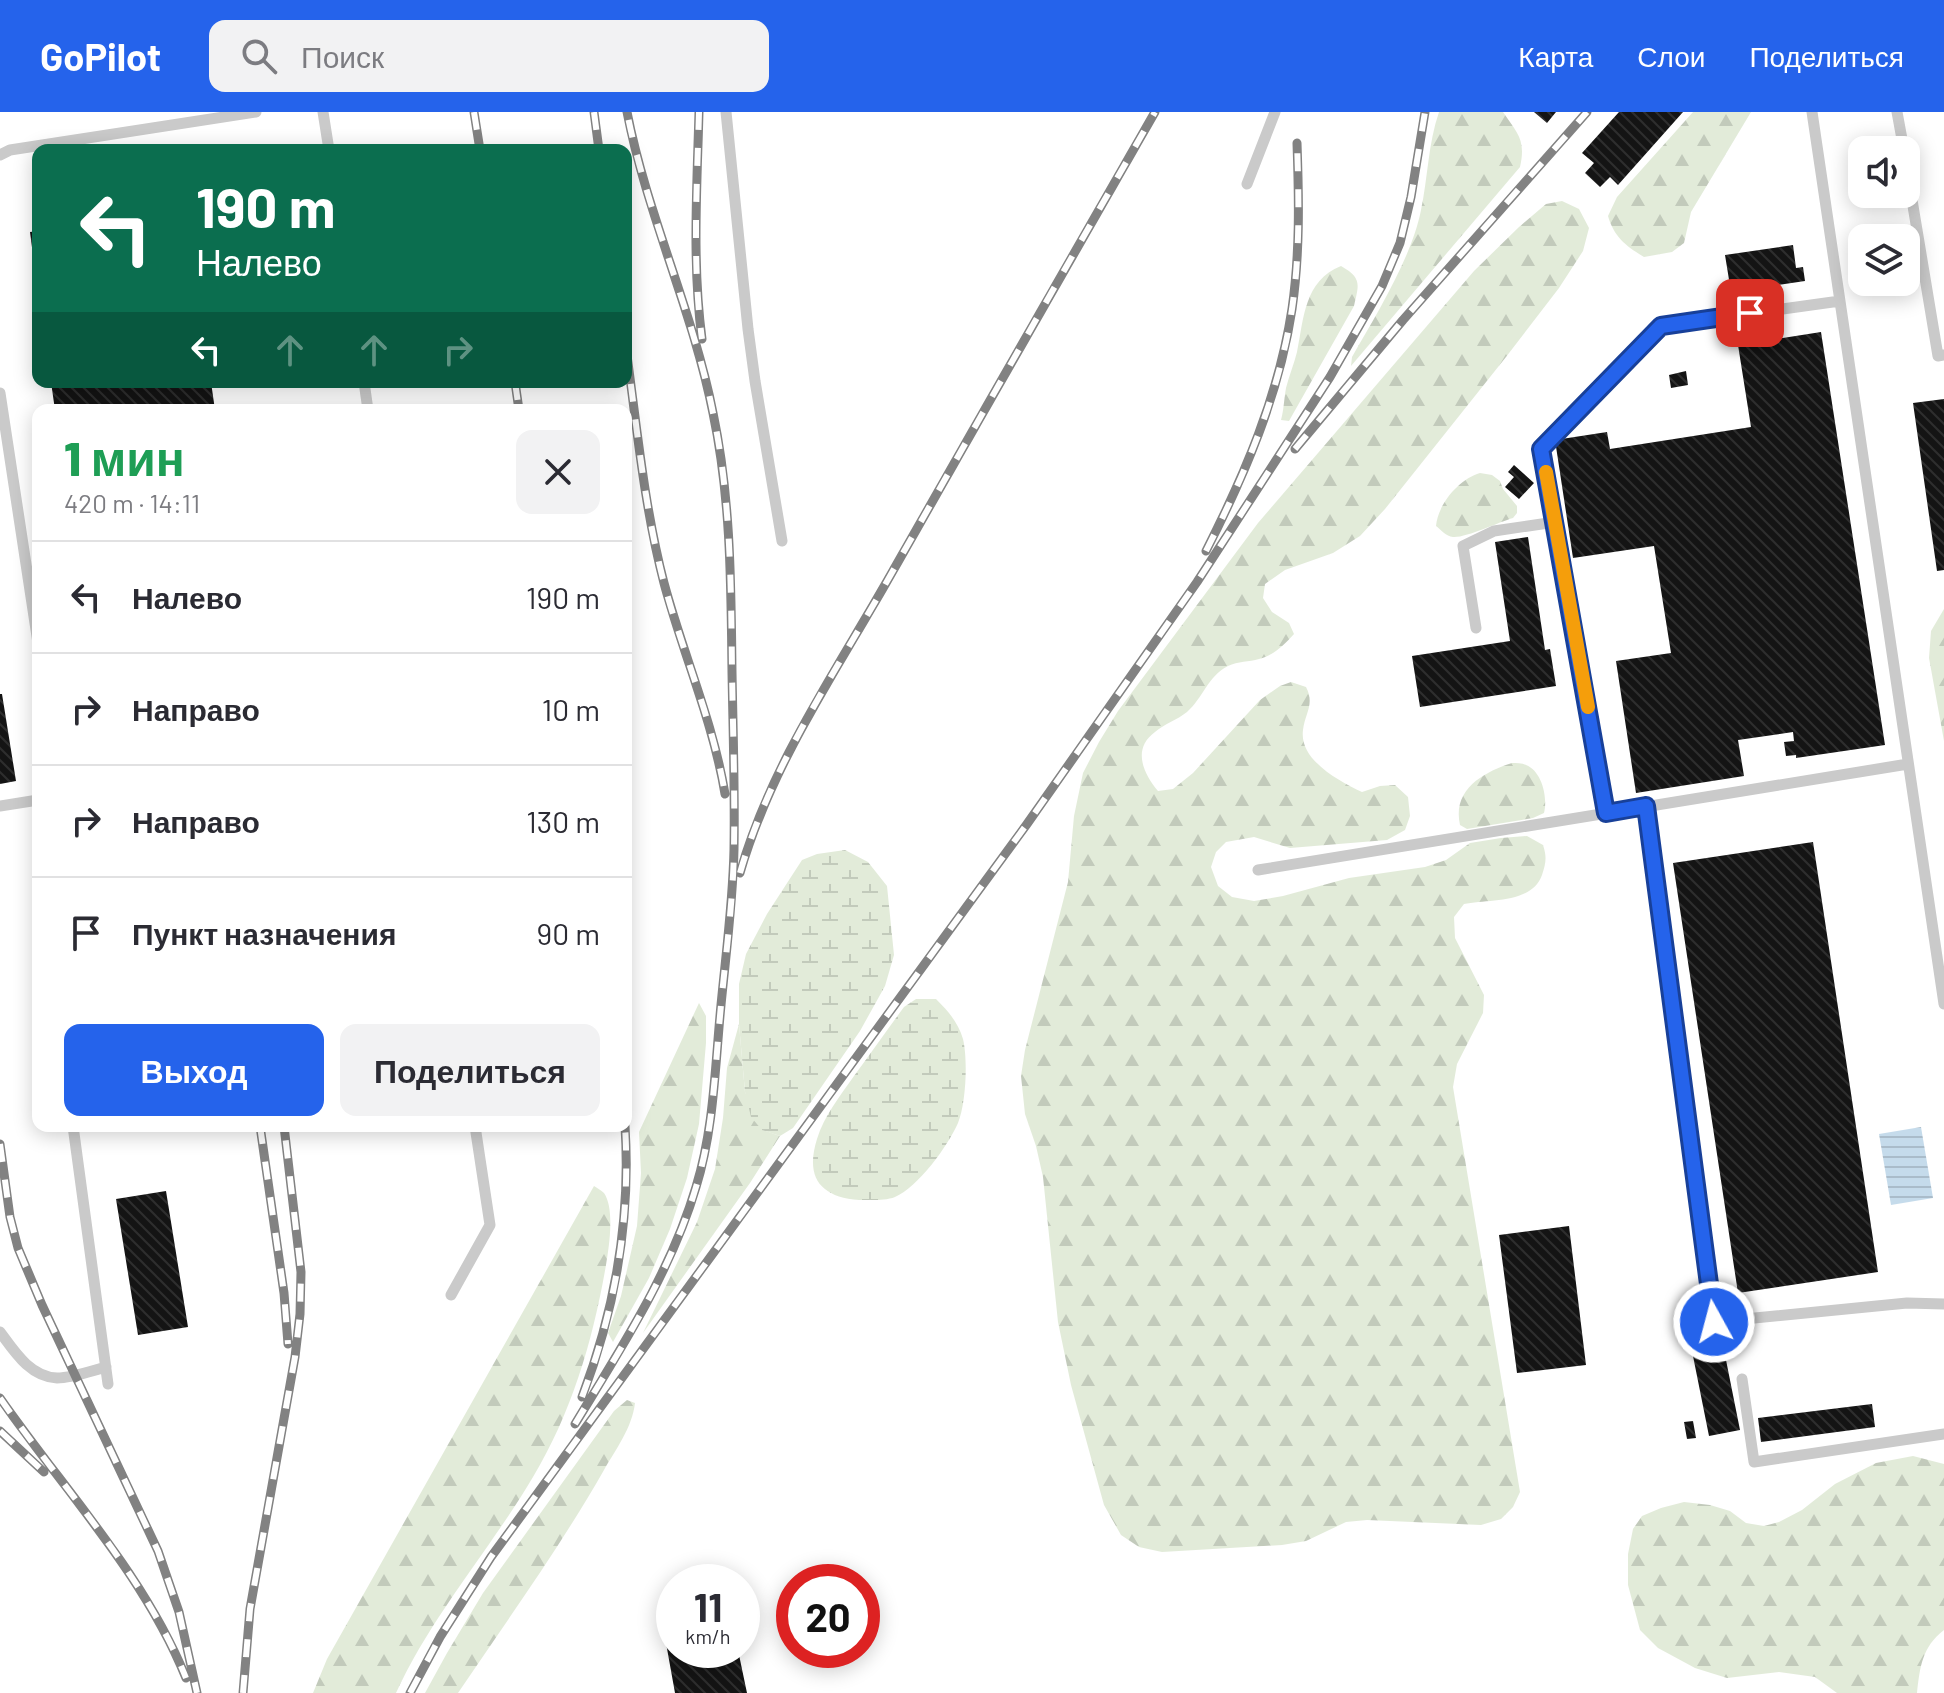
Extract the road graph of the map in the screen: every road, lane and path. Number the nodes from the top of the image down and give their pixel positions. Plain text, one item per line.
1 (256, 112) edge
2 (323, 112) edge
3 (726, 112) edge
4 (1275, 112) edge
5 (1812, 112) edge
6 (1897, 112) edge
7 (1901, 136) edge
8 (49, 144) edge
9 (328, 144) edge
10 (32, 147) edge
11 (0, 155) edge
12 (1247, 184) dead end
13 (1913, 208) edge
14 (1840, 301) junction
15 (1944, 355) edge
16 (0, 393) edge
17 (1555, 522) junction
18 (782, 541) dead end
19 (32, 604) edge
20 (1476, 628) dead end
21 (1908, 764) junction
22 (32, 801) edge
23 (0, 806) edge
24 (1646, 806) junction
25 (1606, 813) junction
26 (1258, 870) dead end
27 (1944, 1004) edge
28 (74, 1132) edge
29 (476, 1132) edge
30 (451, 1295) dead end
31 (1944, 1304) edge
32 (0, 1332) edge
33 (106, 1367) junction
34 (1742, 1379) dead end
35 (108, 1384) dead end
36 (1944, 1434) edge

1 - 8 lane
2 - 9 lane
3 - 18 lane
4 - 12 lane
5 - 14 lane
6 - 7 lane
10 - 11 lane
13 - 15 lane
14 - 17 lane
14 - 21 lane
16 - 19 lane
17 - 20 lane
17 - 25 lane
21 - 24 lane
21 - 27 lane
22 - 23 lane
24 - 25 lane
24 - 31 lane
25 - 26 lane
28 - 33 lane
29 - 30 lane
32 - 33 lane
33 - 35 lane
34 - 36 lane

